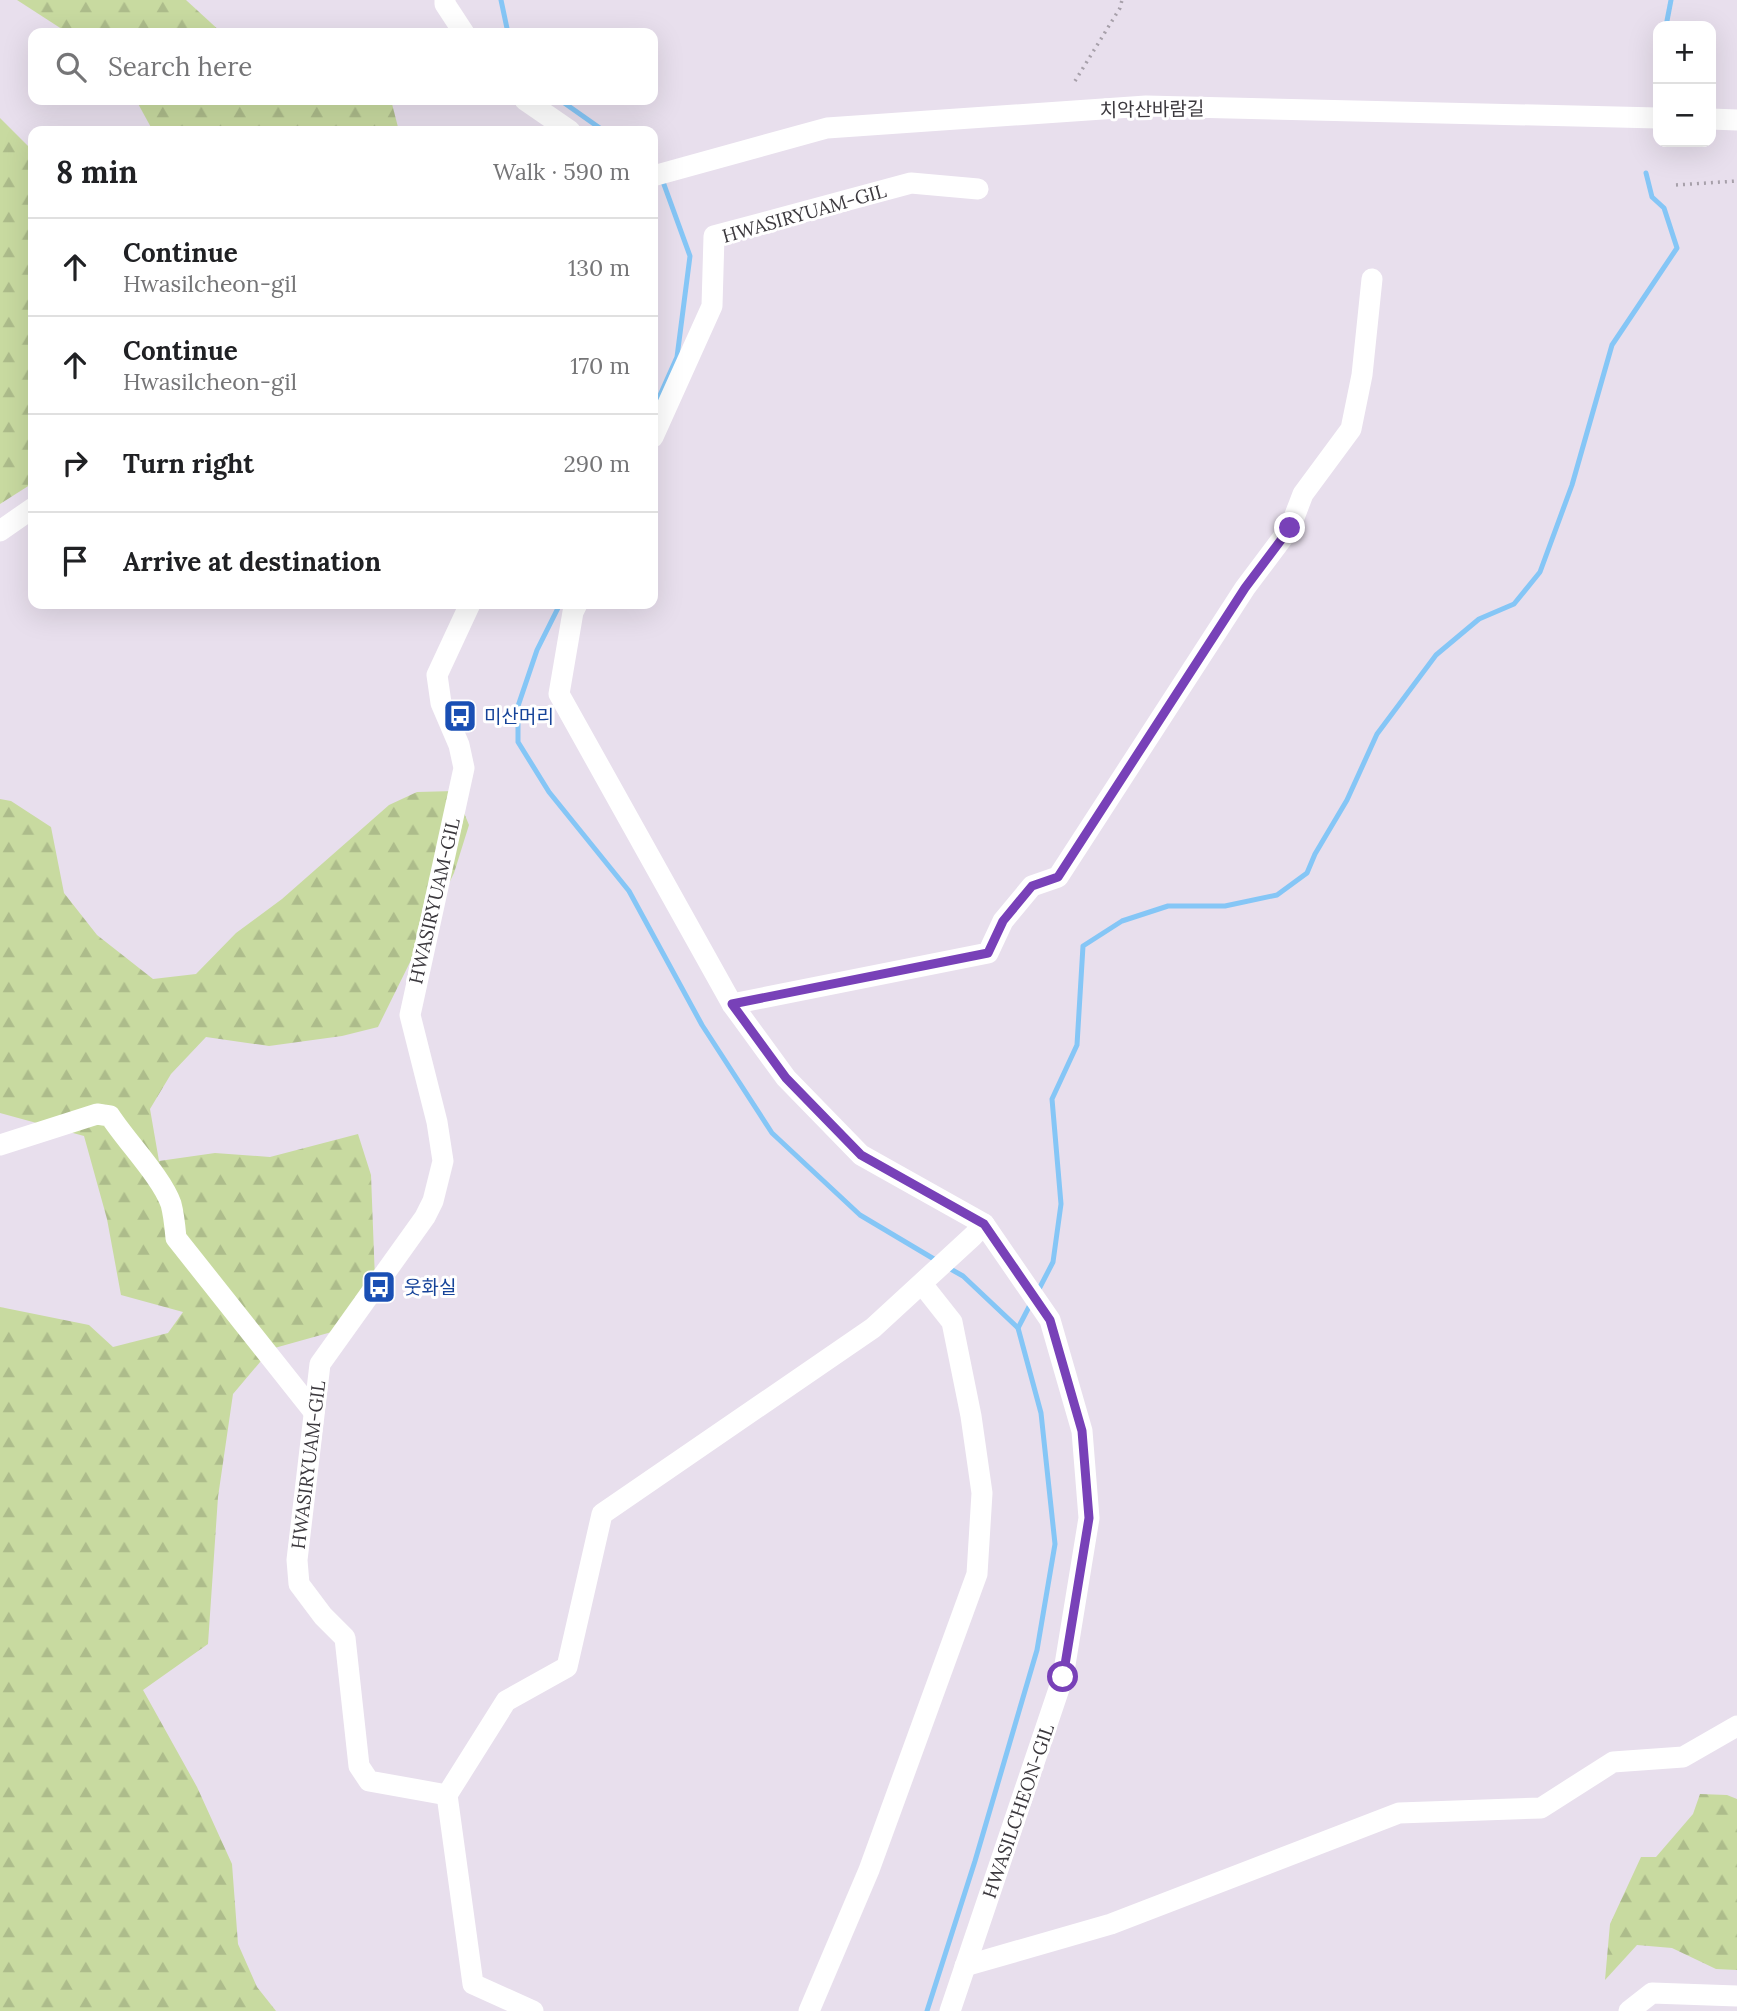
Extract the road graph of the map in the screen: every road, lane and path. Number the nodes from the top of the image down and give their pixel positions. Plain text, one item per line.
1 (1122, 0) edge
2 (445, 1) edge
3 (461, 28) edge
4 (1075, 81) dead end
5 (532, 105) edge
6 (1653, 118) edge
7 (1716, 119) edge
8 (1737, 120) edge
9 (563, 126) edge
10 (658, 174) edge
11 (1737, 181) edge
12 (1676, 185) dead end
13 (978, 189) dead end
14 (1372, 279) dead end
15 (658, 425) edge
16 (28, 511) edge
17 (0, 531) edge
18 (468, 609) edge
19 (574, 609) edge
20 (732, 1004) junction
21 (0, 1145) edge
22 (979, 1230) junction
23 (922, 1284) junction
24 (314, 1412) junction
25 (1737, 1726) edge
26 (447, 1795) junction
27 (965, 1966) junction
28 (1694, 1995) junction
29 (1737, 1996) edge
30 (533, 2011) edge
31 (809, 2011) edge
32 (950, 2011) edge
33 (1629, 2011) edge
34 (1639, 2011) edge

1 - 4 path
2 - 3 street
5 - 9 street
6 - 10 street, 치악산바람길
7 - 8 street
11 - 12 path
13 - 15 street, HWASIRYUAM-GIL
14 - 20 street
16 - 17 street
18 - 24 street, HWASIRYUAM-GIL
19 - 20 street
20 - 22 street
21 - 24 street
22 - 23 street
22 - 27 street, HWASILCHEON-GIL
23 - 26 street
23 - 31 street
24 - 26 street, HWASIRYUAM-GIL
25 - 27 street
26 - 30 street
27 - 32 street, HWASILCHEON-GIL
28 - 29 street
28 - 33 street
28 - 34 street

